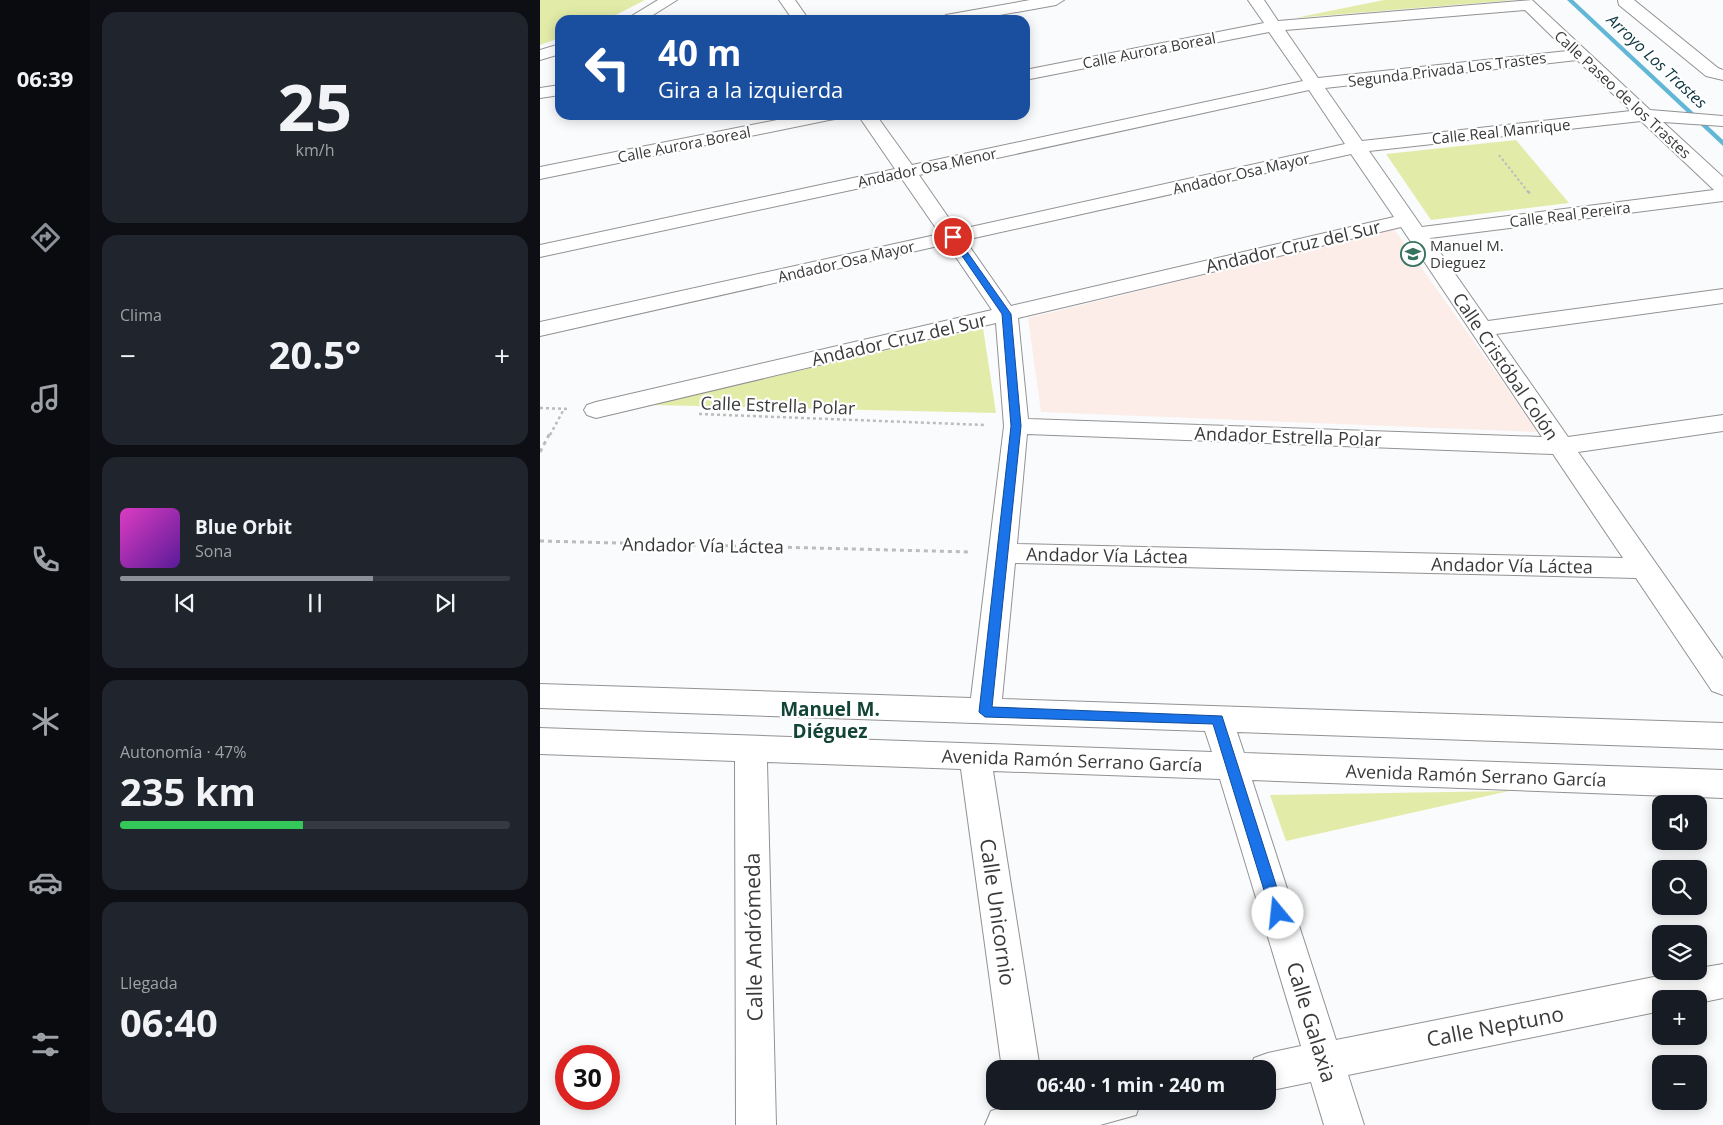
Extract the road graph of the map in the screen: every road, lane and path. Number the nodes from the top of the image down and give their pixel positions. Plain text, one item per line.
1 (687, 0) edge
2 (786, 0) edge
3 (1056, 0) edge
4 (1256, 0) edge
5 (1626, 0) edge
6 (667, 2) edge
7 (1526, 2) edge
8 (1332, 6) dead end
9 (642, 15) edge
10 (796, 15) edge
11 (974, 15) edge
12 (1271, 22) junction
13 (555, 50) edge
14 (1581, 54) junction
15 (540, 55) edge
16 (1030, 75) edge
17 (1723, 75) edge
18 (1313, 84) junction
19 (555, 91) edge
20 (540, 93) edge
21 (1646, 115) junction
22 (804, 120) edge
23 (871, 120) edge
24 (1723, 122) edge
25 (1481, 134) junction
26 (1356, 148) junction
27 (907, 172) junction
28 (540, 173) edge
29 (1723, 188) edge
30 (1723, 195) edge
31 (1549, 217) junction
32 (1411, 227) junction
33 (953, 237) junction
34 (540, 251) edge
35 (1723, 296) edge
36 (1006, 314) junction
37 (540, 329) edge
38 (1480, 329) junction
39 (540, 408) edge
40 (564, 409) junction
41 (596, 410) joint
42 (693, 414) dead end
43 (1723, 423) edge
44 (1016, 426) junction
45 (1561, 446) junction
46 (540, 452) edge
47 (540, 542) edge
48 (1002, 553) junction
49 (1645, 568) junction
50 (1723, 683) edge
51 (540, 696) edge
52 (985, 712) junction
53 (1218, 719) junction
54 (1723, 736) edge
55 (540, 741) edge
56 (751, 750) junction
57 (975, 756) junction
58 (1232, 766) junction
59 (1723, 784) edge
60 (1723, 981) edge
61 (1020, 1060) edge
62 (1324, 1061) junction
63 (1276, 1070) edge
64 (1060, 1110) edge
65 (1019, 1116) edge
66 (756, 1125) edge
67 (1344, 1125) edge

1 - 6 street
2 - 10 street
3 - 11 street
4 - 12 street, Calle Cristóbal Colón
5 - 17 street
6 - 9 street
7 - 12 street
7 - 14 street, Calle Paseo de los Trastes
8 - 12 street, Calle Aurora Boreal
12 - 16 street, Calle Aurora Boreal
12 - 18 street, Calle Cristóbal Colón
13 - 15 street
14 - 18 street, Segunda Privada Los Trastes
14 - 21 street, Calle Paseo de los Trastes
18 - 26 street, Calle Cristóbal Colón
18 - 27 street, Andador Osa Menor
19 - 20 street
21 - 24 street, Calle Real Manrique
21 - 25 street, Calle Real Manrique
21 - 29 street, Calle Paseo de los Trastes
22 - 28 street, Calle Aurora Boreal
23 - 27 street
25 - 26 street, Calle Real Manrique
25 - 31 path
26 - 32 street, Calle Cristóbal Colón
26 - 33 street, Andador Osa Mayor
27 - 33 street
27 - 34 street, Andador Osa Menor
30 - 31 street, Calle Real Pereira
31 - 32 street, Calle Real Pereira
32 - 36 street, Andador Cruz del Sur
32 - 38 street, Calle Cristóbal Colón
33 - 36 street
33 - 37 street, Andador Osa Mayor
35 - 38 street
36 - 41 street, Andador Cruz del Sur
36 - 44 street
38 - 45 street, Calle Cristóbal Colón
39 - 40 path
40 - 41 path
40 - 46 path
42 - 44 path, Calle Estrella Polar
43 - 45 street, Andador Estrella Polar
44 - 45 street, Andador Estrella Polar
44 - 48 street
45 - 49 street, Calle Cristóbal Colón
47 - 48 path, Andador Vía Láctea
48 - 49 street, Andador Vía Láctea
48 - 52 street
49 - 50 street, Calle Cristóbal Colón
51 - 52 street
52 - 53 street
53 - 54 street
53 - 58 street, Calle Galaxia
55 - 56 street, Avenida Ramón Serrano García
56 - 57 street, Avenida Ramón Serrano García
56 - 66 street, Calle Andrómeda
57 - 58 street, Avenida Ramón Serrano García
57 - 61 street, Calle Unicornio
58 - 59 street, Avenida Ramón Serrano García
58 - 62 street, Calle Galaxia
60 - 62 street, Calle Neptuno
62 - 63 street, Calle Neptuno
62 - 67 street, Calle Galaxia
64 - 65 street

